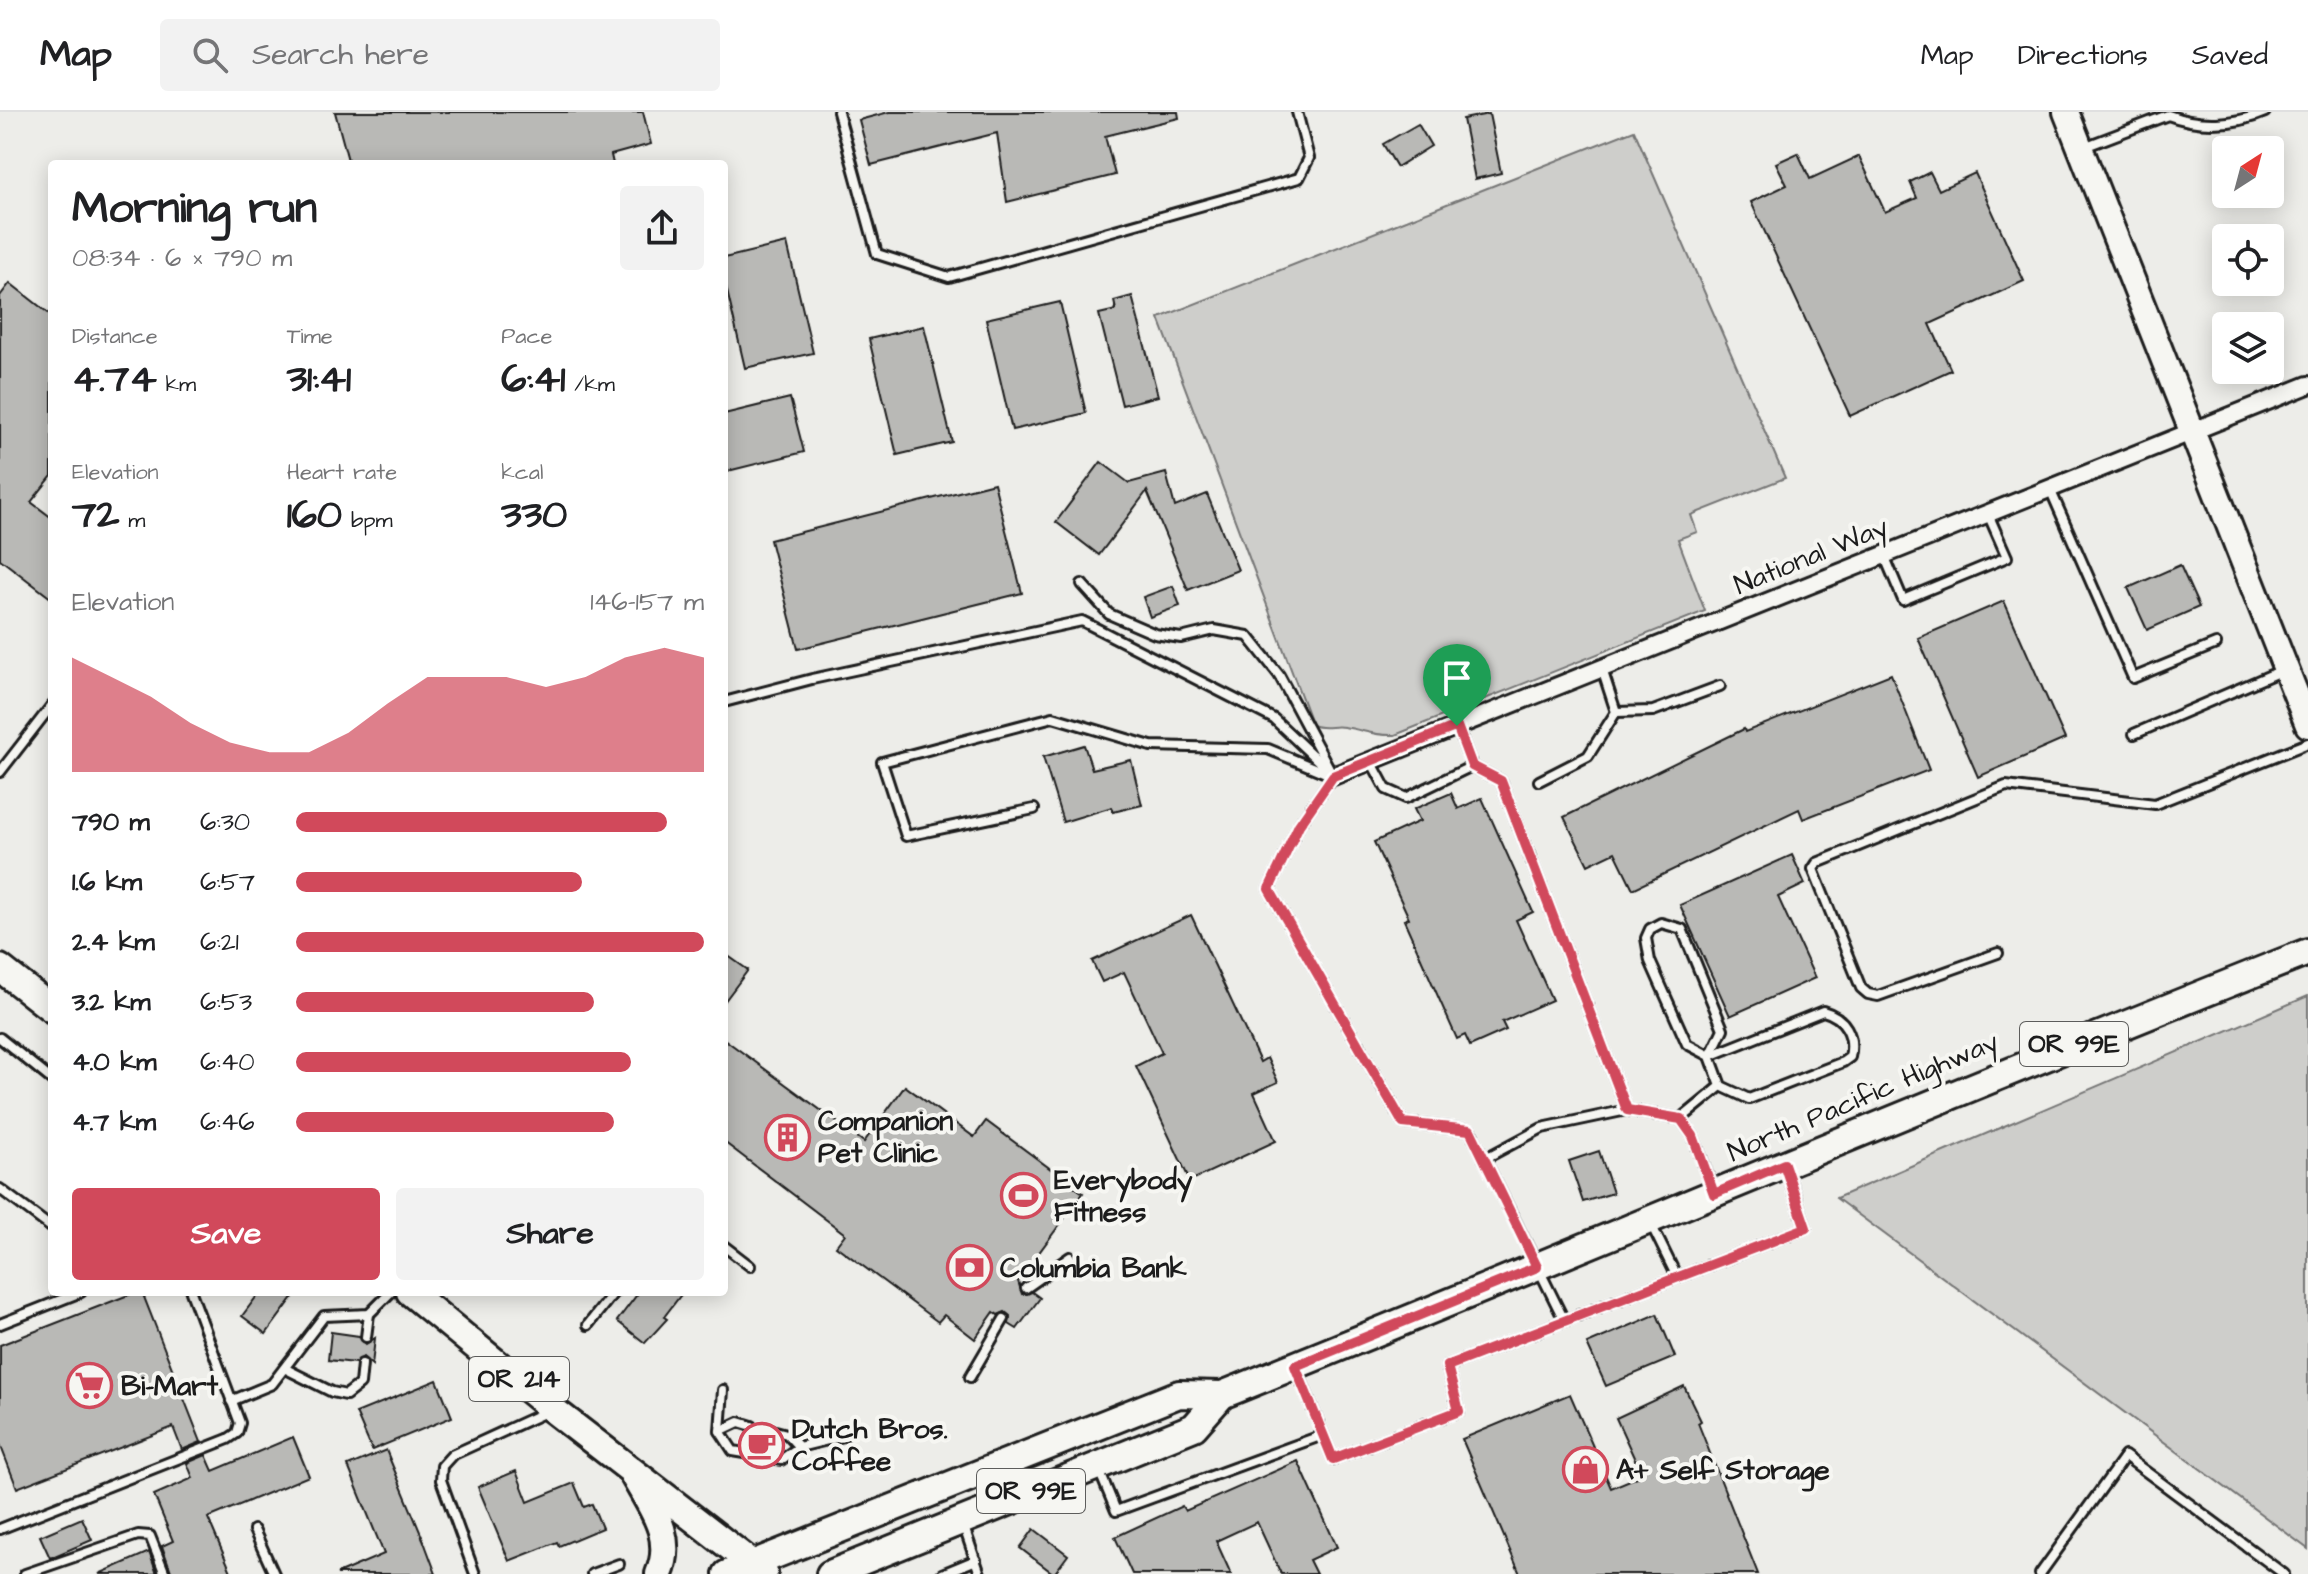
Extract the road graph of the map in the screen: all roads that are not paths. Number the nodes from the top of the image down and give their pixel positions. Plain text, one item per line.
1 (838, 112) edge
2 (1297, 112) edge
3 (2066, 112) edge
4 (2265, 112) edge
5 (2168, 114) edge
6 (2080, 148) junction
7 (2308, 385) edge
8 (2191, 432) junction
9 (2050, 489) junction
10 (1988, 514) junction
11 (1884, 555) junction
12 (1082, 584) dead end
13 (2216, 644) dead end
14 (1602, 669) junction
15 (2285, 669) junction
16 (1720, 686) dead end
17 (728, 701) edge
18 (48, 710) edge
19 (1616, 712) junction
20 (2308, 725) edge
21 (1457, 726) junction
22 (2134, 734) dead end
23 (2308, 743) edge
24 (1371, 760) junction
25 (1472, 766) junction
26 (0, 772) edge
27 (1333, 776) junction
28 (1539, 781) dead end
29 (1034, 809) dead end
30 (2308, 952) edge
31 (1998, 953) dead end
32 (0, 968) edge
33 (48, 1006) edge
34 (0, 1038) edge
35 (1710, 1056) junction
36 (48, 1077) edge
37 (1721, 1086) junction
38 (1627, 1110) junction
39 (1681, 1119) junction
40 (1484, 1159) junction
41 (1784, 1164) junction
42 (0, 1189) edge
43 (1714, 1194) junction
44 (1650, 1221) junction
45 (48, 1225) edge
46 (728, 1249) edge
47 (1070, 1257) dead end
48 (750, 1266) dead end
49 (1537, 1267) junction
50 (1677, 1277) junction
51 (1026, 1288) dead end
52 (71, 1296) edge
53 (192, 1296) edge
54 (387, 1296) edge
55 (415, 1296) edge
56 (611, 1296) edge
57 (369, 1314) junction
58 (1004, 1319) dead end
59 (1564, 1320) junction
60 (0, 1324) edge
61 (588, 1325) dead end
62 (366, 1337) dead end
63 (362, 1364) dead end
64 (1295, 1366) junction
65 (286, 1369) junction
66 (970, 1377) dead end
67 (723, 1390) dead end
68 (1222, 1395) junction
69 (231, 1401) junction
70 (552, 1409) junction
71 (752, 1426) dead end
72 (764, 1428) dead end
73 (720, 1431) junction
74 (1083, 1432) junction
75 (1323, 1435) junction
76 (844, 1436) dead end
77 (799, 1447) junction
78 (745, 1453) dead end
79 (757, 1455) dead end
80 (1098, 1465) junction
81 (628, 1466) junction
82 (961, 1519) junction
83 (1, 1527) edge
84 (254, 1530) dead end
85 (976, 1560) junction
86 (619, 1564) dead end
87 (758, 1569) edge
88 (25, 1574) edge
89 (165, 1574) edge
90 (274, 1574) edge
91 (475, 1574) edge
92 (592, 1574) edge
93 (659, 1574) edge
94 (727, 1574) edge
95 (830, 1574) edge
96 (942, 1574) edge
97 (980, 1574) edge
98 (2040, 1574) edge
99 (2284, 1574) edge

1 - 2 lane
3 - 6 street
4 - 5 lane
5 - 6 lane
6 - 8 street
7 - 8 street, National Way
8 - 9 street, National Way
8 - 15 street
9 - 10 street, National Way
9 - 13 lane
10 - 11 street, National Way
10 - 11 lane
11 - 14 street, National Way
12 - 27 lane
14 - 19 lane
14 - 21 street, National Way
15 - 20 street
15 - 22 lane
16 - 19 lane
17 - 27 lane
18 - 26 lane
19 - 28 lane
21 - 24 street, National Way
21 - 25 lane
23 - 31 lane
24 - 25 lane
24 - 27 street, National Way
25 - 38 lane
27 - 29 lane
27 - 40 lane
30 - 41 main road, North Pacific Highway / OR 99E
32 - 33 main road
34 - 36 lane
35 - 35 lane
35 - 37 lane
35 - 37 lane
37 - 39 lane
38 - 39 lane
38 - 40 lane
39 - 43 lane
40 - 49 lane
41 - 43 main road, North Pacific Highway / OR 99E
41 - 50 lane
42 - 45 lane
43 - 44 main road, North Pacific Highway / OR 99E
44 - 49 main road, North Pacific Highway / OR 99E
44 - 50 lane
46 - 48 lane
47 - 51 lane
49 - 59 lane
49 - 64 main road, North Pacific Highway / OR 99E
50 - 59 lane
52 - 60 lane
53 - 69 lane
54 - 57 lane
55 - 70 main road, OR 214
56 - 61 lane
57 - 62 lane
57 - 65 lane
58 - 66 lane
59 - 75 lane
63 - 65 lane
64 - 68 main road, North Pacific Highway / OR 99E
64 - 75 lane
65 - 69 lane
67 - 73 lane
68 - 74 main road, North Pacific Highway / OR 99E
68 - 80 main road, North Pacific Highway / OR 99E
69 - 83 lane
70 - 81 main road, OR 214
70 - 91 lane
71 - 73 lane
72 - 77 lane
73 - 78 lane
74 - 80 main road
74 - 87 main road, North Pacific Highway / OR 99E
75 - 80 lane
76 - 77 lane
77 - 79 lane
80 - 82 main road, North Pacific Highway / OR 99E
81 - 87 main road, OR 214
81 - 93 main road, OR 214
82 - 85 lane
82 - 95 main road, North Pacific Highway / OR 99E
84 - 90 lane
85 - 96 lane
85 - 97 lane
86 - 92 lane
87 - 94 main road, North Pacific Highway / OR 99E
88 - 89 lane
98 - 99 lane

